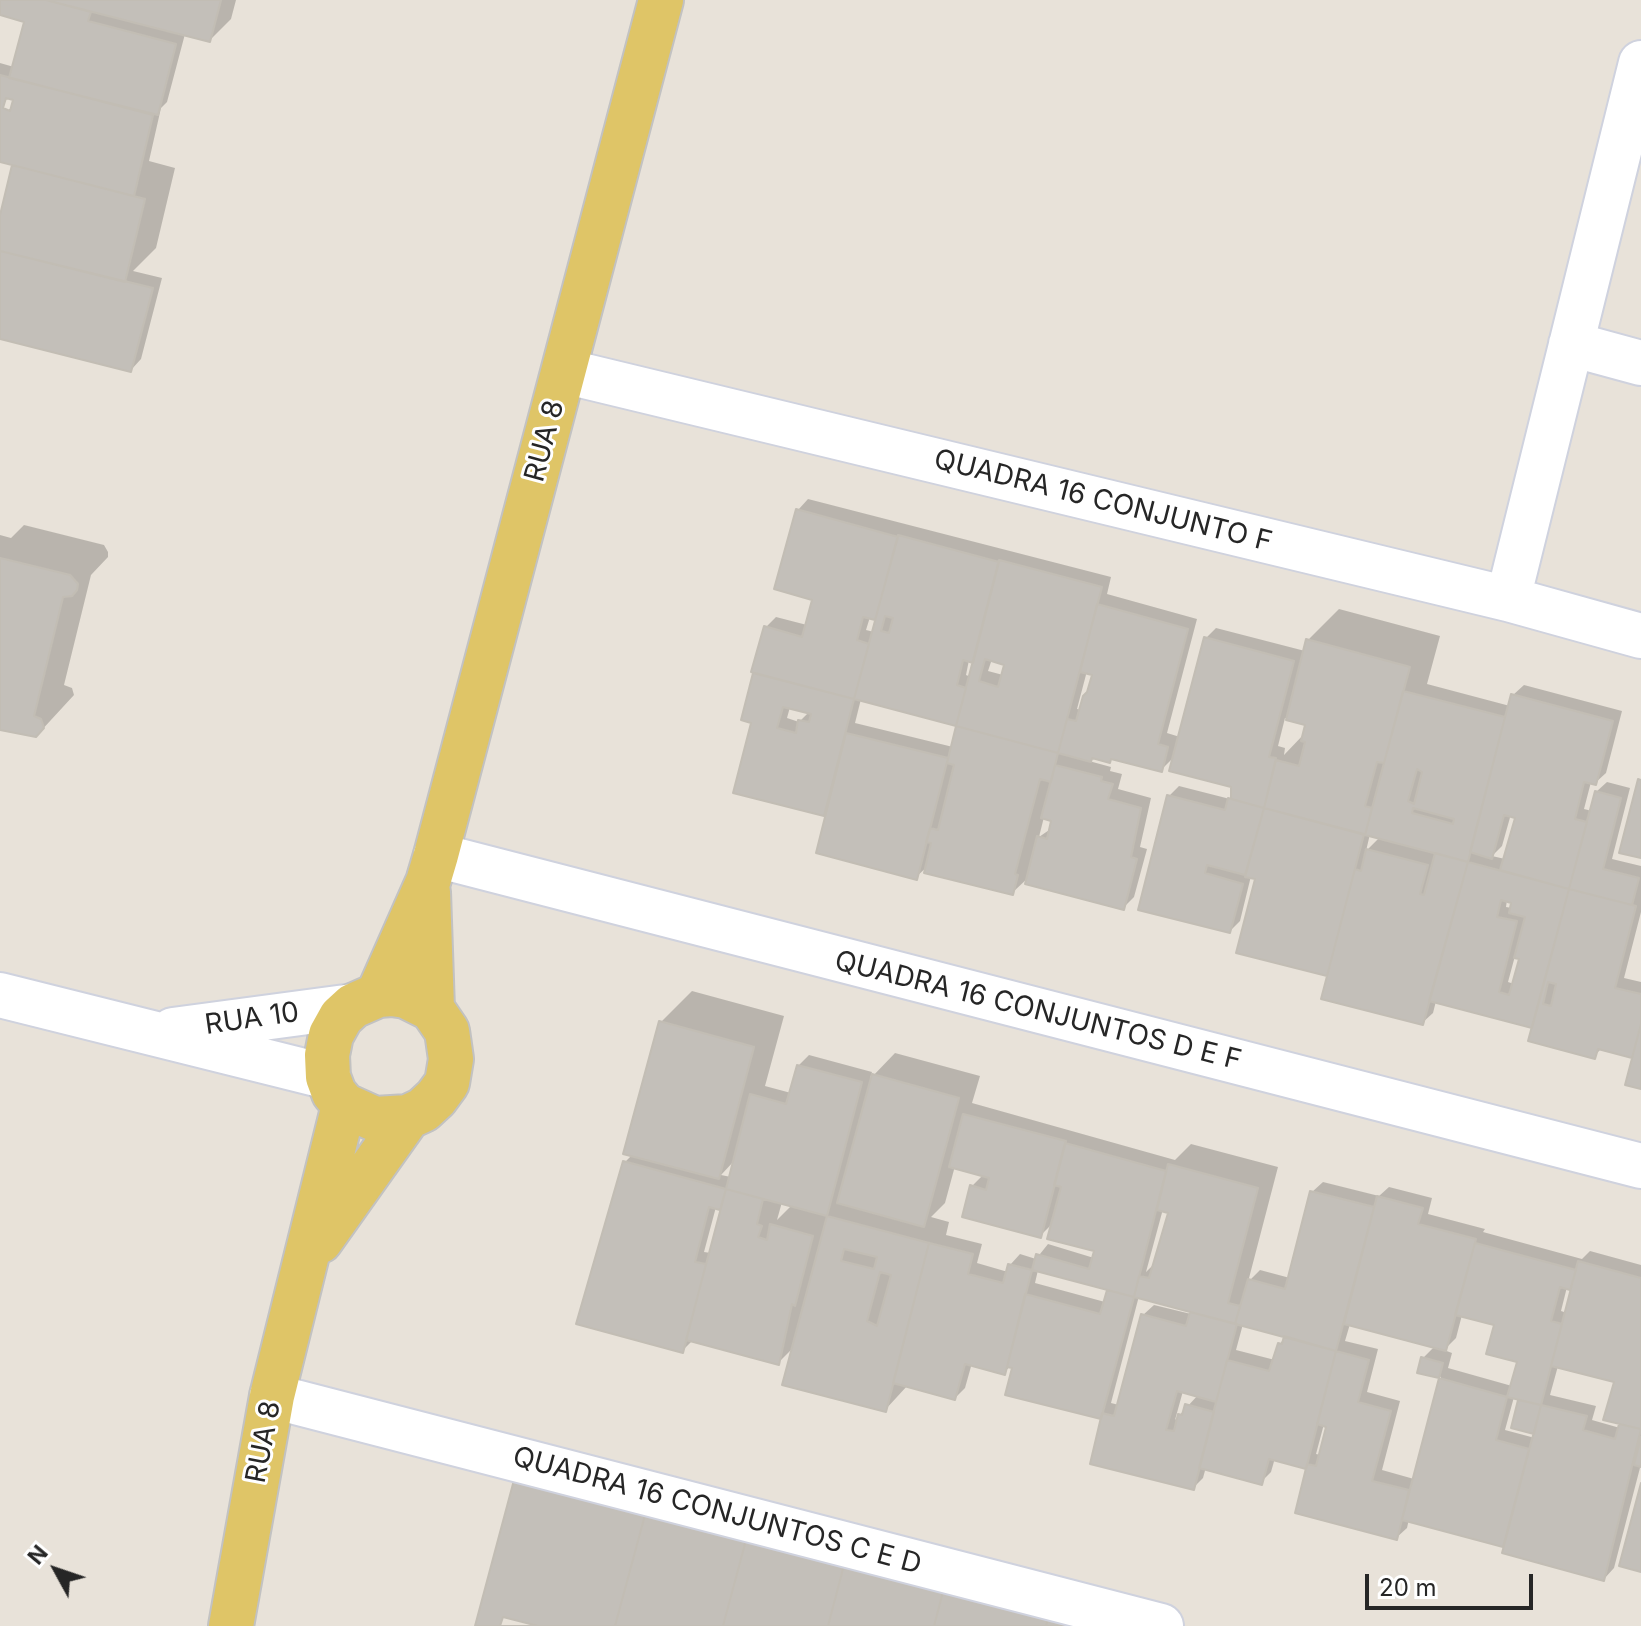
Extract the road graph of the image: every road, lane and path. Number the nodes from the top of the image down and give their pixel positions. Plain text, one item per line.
1 (661, 0) edge
2 (1641, 63) edge
3 (1571, 344) junction
4 (1641, 363) edge
5 (564, 371) junction
6 (1508, 599) junction
7 (1641, 636) edge
8 (432, 869) junction
9 (0, 995) edge
10 (366, 1000) junction
11 (432, 1009) junction
12 (151, 1033) junction
13 (336, 1091) junction
14 (408, 1117) junction
15 (1641, 1166) edge
16 (307, 1259) junction
17 (272, 1396) junction
18 (231, 1626) edge
19 (1161, 1626) edge

1 - 5 main road, RUA 8
2 - 3 street
3 - 4 street
3 - 6 street
5 - 6 street, QUADRA 16 CONJUNTO F
5 - 8 main road, RUA 8
6 - 7 street, QUADRA 16 CONJUNTO F
8 - 10 main road, RUA 8
8 - 11 main road, RUA 8
8 - 15 street, QUADRA 16 CONJUNTOS D E F
9 - 12 street, RUA 10
10 - 11 main road
10 - 12 street, RUA 10
10 - 13 main road
11 - 14 main road
12 - 13 street, RUA 10
13 - 14 main road
13 - 16 main road, RUA 8
14 - 16 main road, RUA 8
16 - 17 main road, RUA 8
17 - 18 main road, RUA 8
17 - 19 street, QUADRA 16 CONJUNTOS C E D

